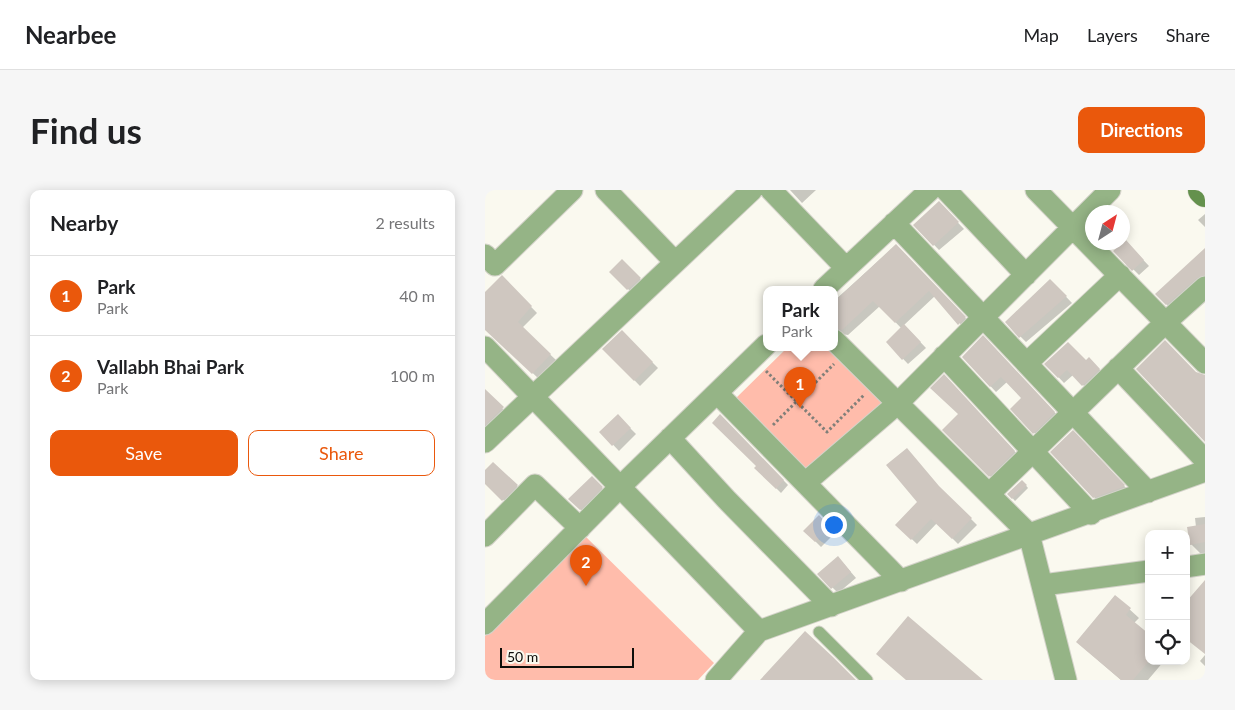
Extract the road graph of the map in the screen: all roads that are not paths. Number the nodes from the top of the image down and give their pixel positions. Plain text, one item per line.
1 (572, 190) edge
2 (606, 190) edge
3 (752, 190) edge
4 (771, 190) edge
5 (930, 190) edge
6 (946, 190) edge
7 (1036, 190) edge
8 (1110, 190) edge
9 (895, 223) junction
10 (1071, 227) junction
11 (485, 256) edge
12 (675, 262) junction
13 (845, 268) junction
14 (1025, 275) junction
15 (1120, 276) junction
16 (827, 286) edge
17 (1205, 287) edge
18 (985, 317) junction
19 (1166, 322) junction
20 (838, 344) edge
21 (485, 347) edge
22 (760, 352) edge
23 (944, 356) junction
24 (1027, 363) junction
25 (1205, 363) edge
26 (1118, 368) junction
27 (717, 393) junction
28 (533, 396) junction
29 (897, 404) junction
30 (1073, 411) junction
31 (671, 438) junction
32 (485, 442) edge
33 (1034, 452) junction
34 (1205, 460) edge
35 (1205, 471) edge
36 (805, 482) junction
37 (621, 486) junction
38 (1148, 492) junction
39 (989, 494) junction
40 (1091, 514) junction
41 (580, 528) junction
42 (1029, 534) junction
43 (485, 536) edge
44 (1205, 564) edge
45 (1190, 566) edge
46 (1145, 572) edge
47 (901, 581) junction
48 (1043, 585) junction
49 (831, 606) junction
50 (485, 624) edge
51 (759, 631) junction
52 (819, 632) dead end
53 (716, 680) edge
54 (867, 680) edge
55 (1066, 680) edge

1 - 11 street
2 - 12 street
3 - 12 street
4 - 13 street
5 - 9 street
6 - 14 street
7 - 10 street
8 - 10 street
9 - 13 street
9 - 18 street
10 - 14 street
10 - 15 street
12 - 28 street
13 - 16 street
14 - 18 street
15 - 19 street
15 - 24 street
17 - 19 street
18 - 23 street
18 - 24 street
19 - 25 street
19 - 26 street
20 - 29 street
21 - 28 street
22 - 27 street
23 - 29 street
23 - 33 street
24 - 30 street
26 - 30 street
26 - 34 street
27 - 31 street
27 - 36 street
28 - 32 street
28 - 37 street
29 - 36 street
29 - 39 street
30 - 33 street
30 - 38 street
31 - 37 street
31 - 49 street
33 - 39 street
33 - 40 street
35 - 38 street
36 - 47 street
37 - 41 street
37 - 51 street
38 - 40 street
39 - 42 street
40 - 42 street
41 - 43 street
41 - 50 street
42 - 47 street
42 - 48 street
44 - 45 street
46 - 48 street
47 - 49 street
48 - 55 street
49 - 51 street
51 - 53 street
52 - 54 lane

